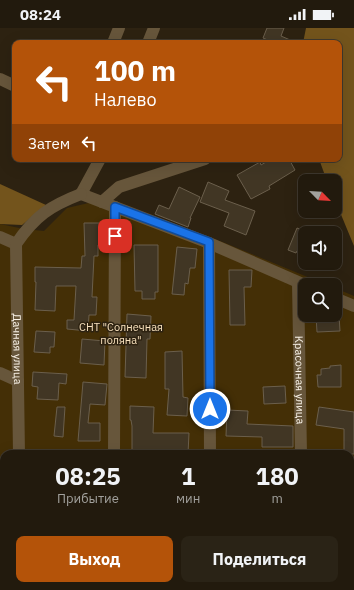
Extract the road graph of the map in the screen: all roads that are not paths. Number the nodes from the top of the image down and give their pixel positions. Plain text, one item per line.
1 (119, 28) edge
2 (154, 28) edge
3 (114, 40) edge
4 (149, 40) edge
5 (0, 79) edge
6 (12, 85) edge
7 (98, 162) edge
8 (196, 162) edge
9 (81, 194) junction
10 (102, 202) junction
11 (115, 207) junction
12 (0, 237) edge
13 (209, 242) junction
14 (16, 244) junction
15 (298, 282) edge
16 (342, 301) edge
17 (354, 306) edge
18 (302, 322) edge
19 (0, 373) edge
20 (18, 382) junction
21 (18, 450) edge
22 (114, 450) edge
23 (210, 450) edge
24 (301, 450) edge

1 - 3 street
2 - 4 street
5 - 6 street
7 - 9 street
8 - 10 street
9 - 10 street
9 - 14 street
10 - 11 street
11 - 13 street
11 - 22 street
12 - 14 street
13 - 15 street
13 - 23 street
14 - 20 street, Дачная улица
16 - 17 street
18 - 24 street, Красочная улица
19 - 20 street
20 - 21 street, Дачная улица

